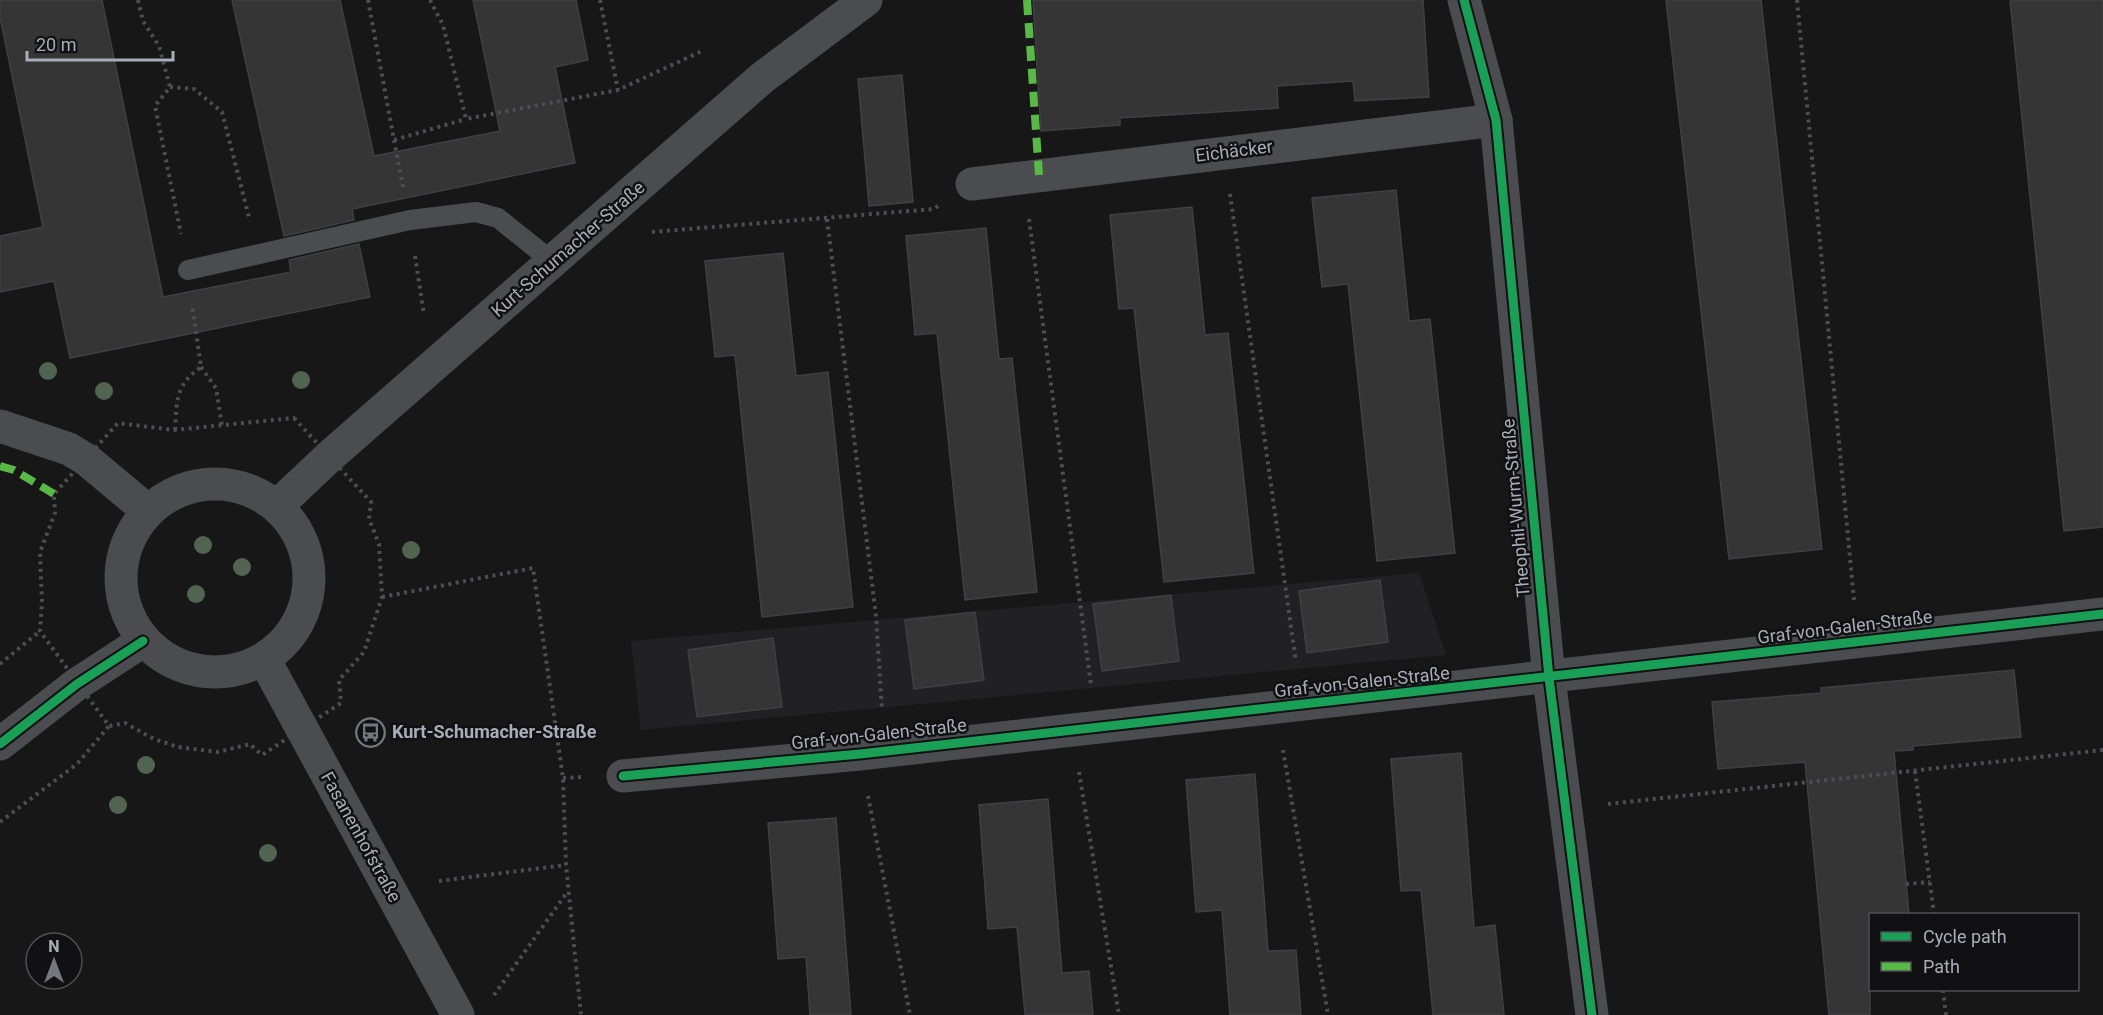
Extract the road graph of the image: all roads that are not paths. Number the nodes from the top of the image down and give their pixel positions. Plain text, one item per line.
1 (867, 0) edge
2 (1464, 0) edge
3 (1496, 120) junction
4 (972, 184) road end
5 (553, 262) junction
6 (188, 270) road end
7 (0, 426) edge
8 (277, 507) junction
9 (148, 511) junction
10 (2103, 614) edge
11 (143, 642) junction
12 (264, 659) junction
13 (1549, 678) junction
14 (0, 744) edge
15 (623, 776) dead end
16 (458, 1015) edge
17 (1592, 1015) edge

1 - 5 street, Kurt-Schumacher-Straße
2 - 3 street, Theophil-Wurm-Straße
3 - 4 street, Eichäcker
3 - 13 street, Theophil-Wurm-Straße
5 - 6 lane
5 - 8 street, Kurt-Schumacher-Straße
7 - 9 street
8 - 9 street
8 - 12 street
9 - 11 street
10 - 13 street, Graf-von-Galen-Straße
11 - 12 street
11 - 14 street
12 - 16 street, Fasanenhofstraße
13 - 15 street, Graf-von-Galen-Straße
13 - 17 street, Theophil-Wurm-Straße

